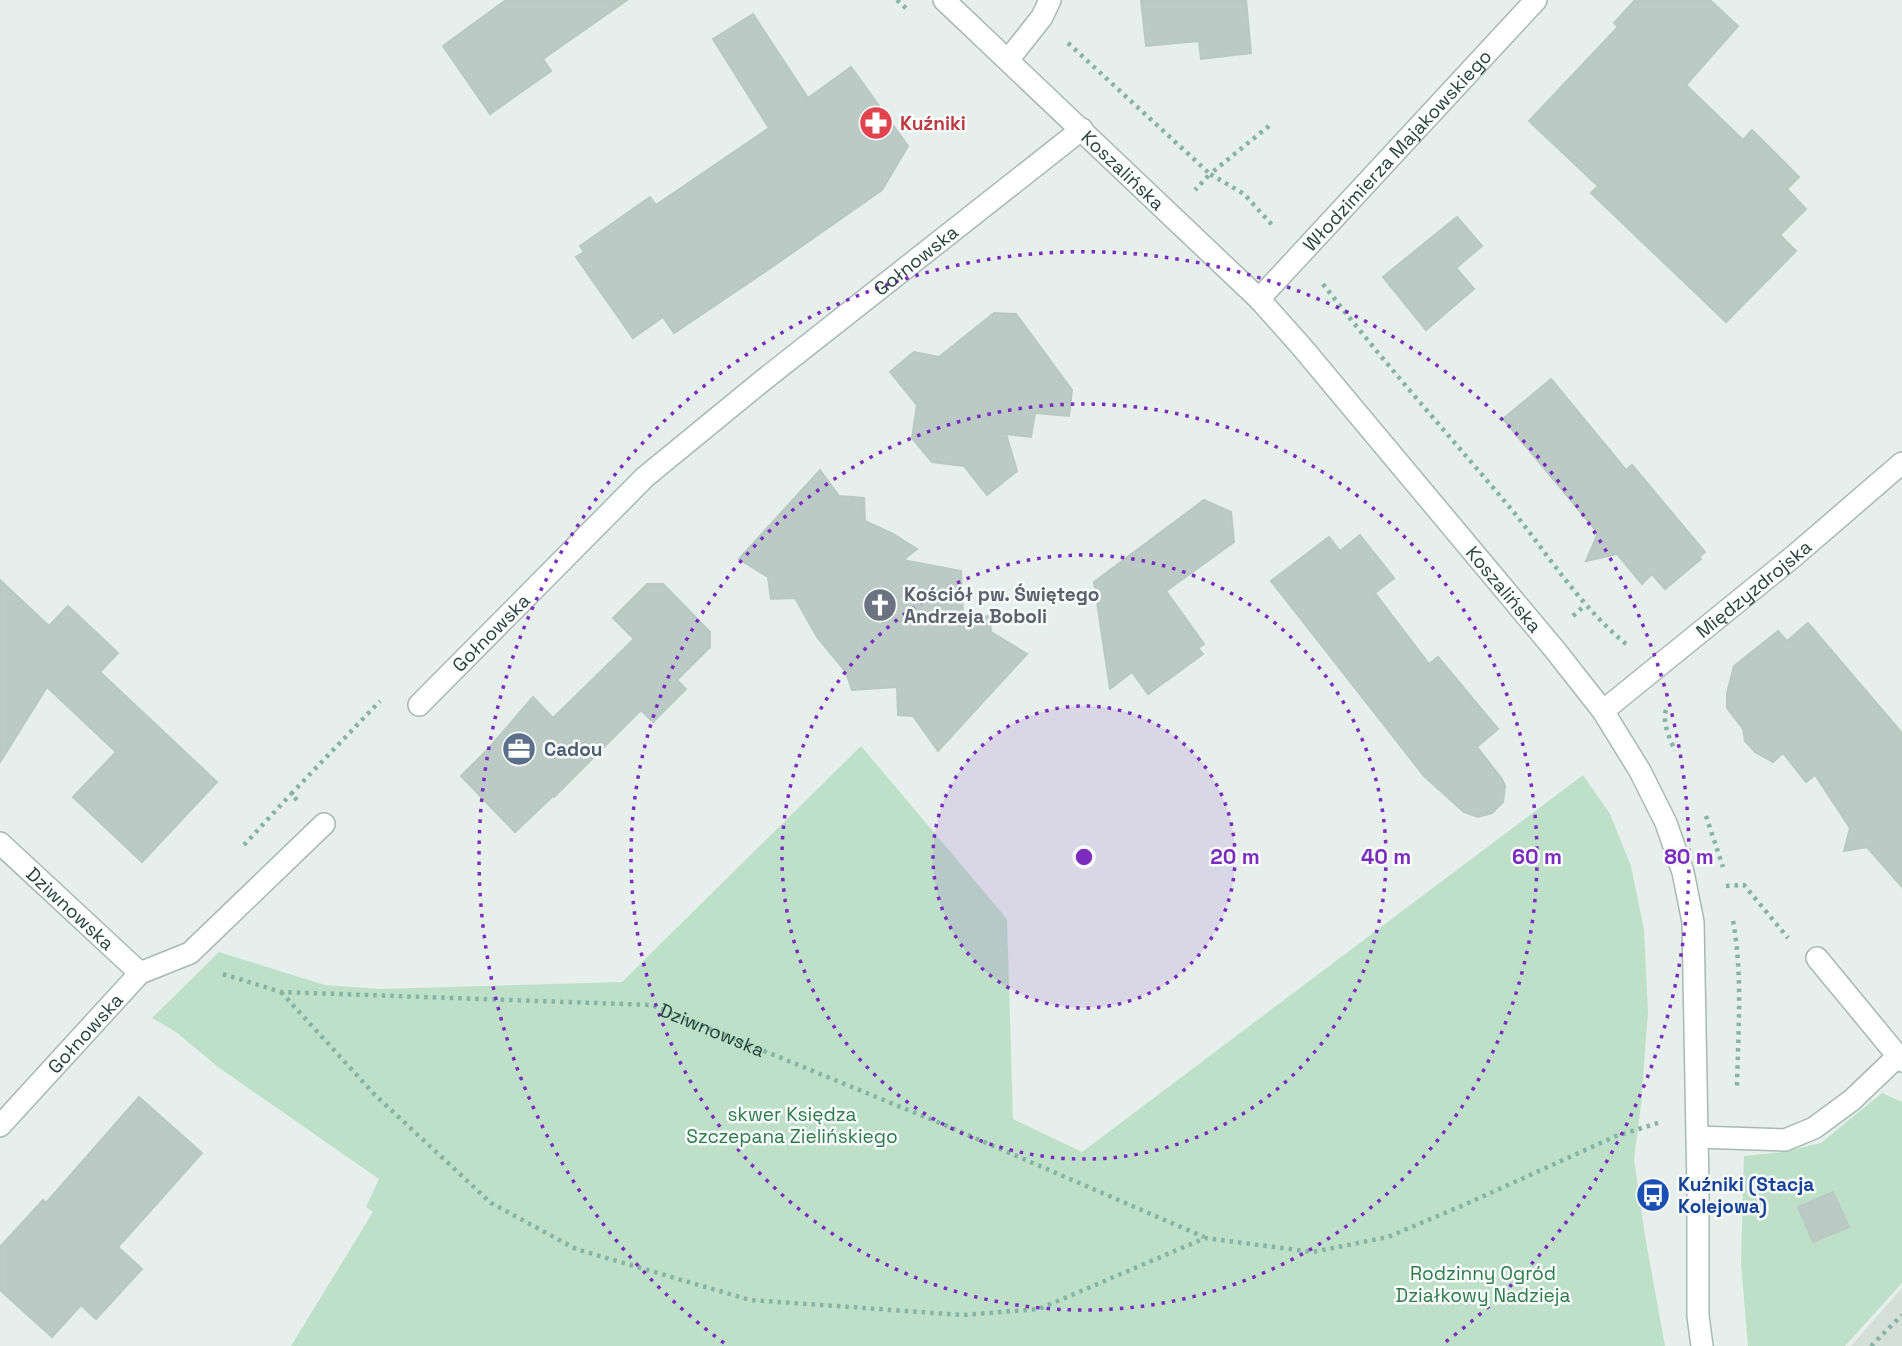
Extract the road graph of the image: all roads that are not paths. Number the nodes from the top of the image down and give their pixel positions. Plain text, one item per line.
1 (944, 0) edge
2 (1050, 0) edge
3 (1536, 0) edge
4 (1008, 60) junction
5 (1082, 129) junction
6 (1259, 299) junction
7 (1902, 463) edge
8 (419, 705) road end
9 (1603, 711) junction
10 (324, 824) road end
11 (0, 843) edge
12 (1817, 958) road end
13 (140, 973) junction
14 (1900, 1058) edge
15 (0, 1126) edge
16 (1698, 1138) junction
17 (1702, 1346) edge

1 - 4 street, Koszalińska
2 - 4 street
3 - 6 street, Włodzimierza Majakowskiego
4 - 5 street, Koszalińska
5 - 6 street, Koszalińska
5 - 8 street, Gołnowska
6 - 9 street, Koszalińska
7 - 9 street, Międzyzdrojska
9 - 16 street, Koszalińska
10 - 13 street, Gołnowska
11 - 13 street, Dziwnowska
12 - 14 street
13 - 15 street, Gołnowska
14 - 16 street
16 - 17 street, Koszalińska

